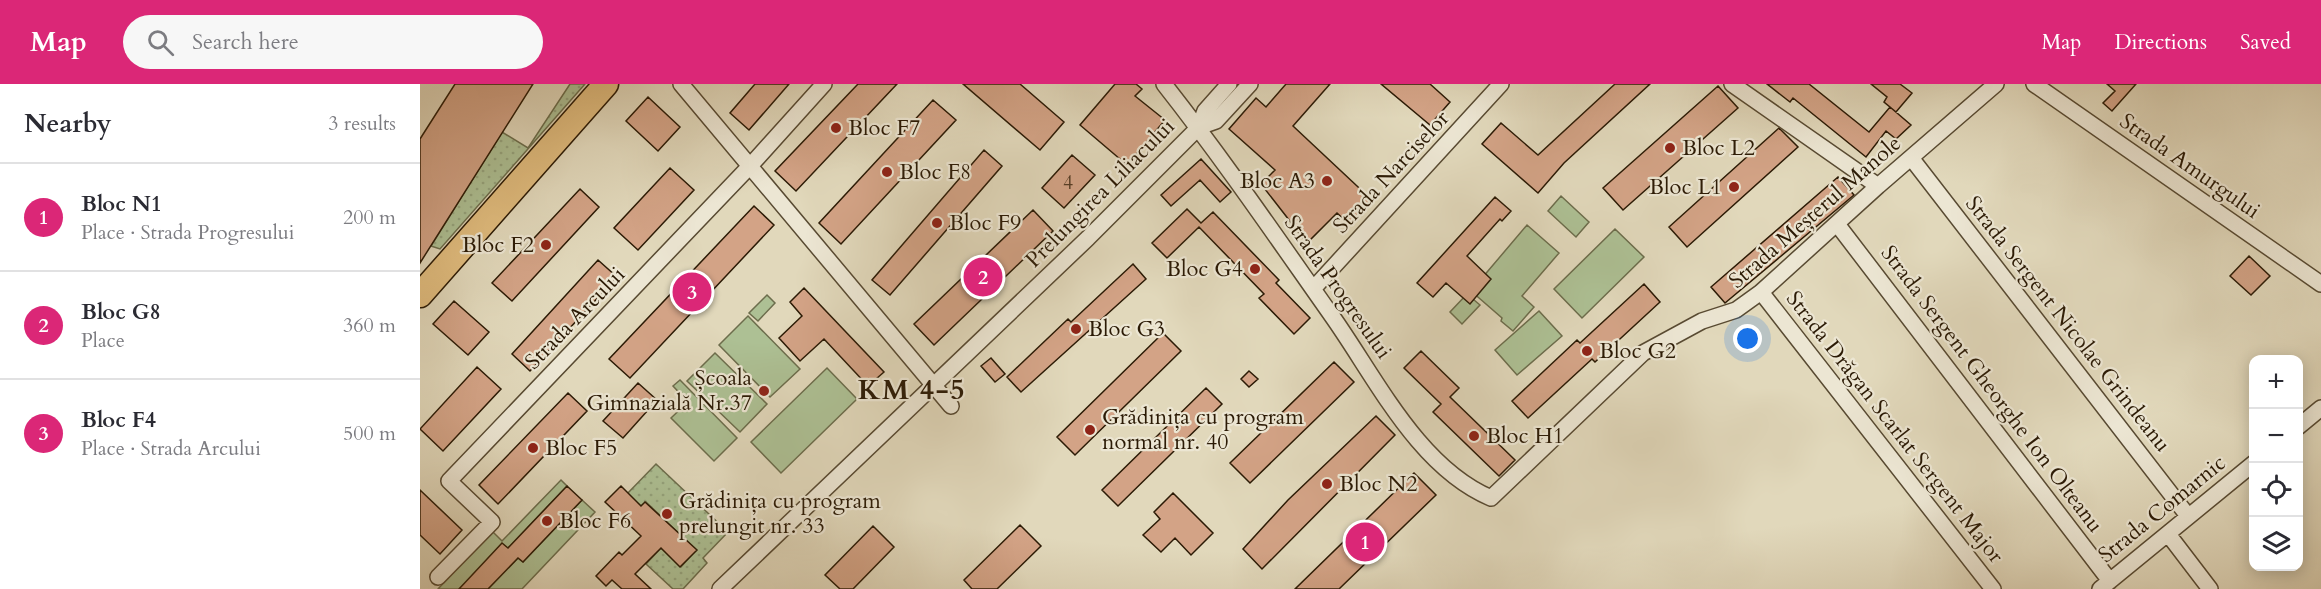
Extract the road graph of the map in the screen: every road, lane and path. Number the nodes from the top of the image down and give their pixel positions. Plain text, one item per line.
1 (606, 84) edge
2 (681, 84) edge
3 (824, 84) edge
4 (1164, 84) edge
5 (1229, 84) edge
6 (1250, 84) edge
7 (1501, 84) edge
8 (1732, 84) edge
9 (1996, 84) edge
10 (2034, 84) edge
11 (1198, 127) junction
12 (1912, 159) junction
13 (750, 166) junction
14 (1878, 186) junction
15 (1837, 224) junction
16 (2321, 284) edge
17 (1313, 289) junction
18 (1761, 292) junction
19 (420, 295) edge
20 (934, 386) junction
21 (951, 406) dead end
22 (2321, 408) edge
23 (2303, 423) edge
24 (2249, 466) edge
25 (1491, 498) joint
26 (2188, 516) junction
27 (2168, 534) junction
28 (438, 578) dead end
29 (2105, 585) edge
30 (720, 589) edge
31 (1993, 589) edge
32 (2210, 589) edge

1 - 19 main road
2 - 13 street
3 - 13 street, Strada Arcului
4 - 11 street, Strada Progresului
5 - 11 street, Prelungirea Liliacului
6 - 11 street, Prelungirea Liliacului
7 - 17 street, Strada Narciselor
8 - 14 street
9 - 12 street, Strada Meșterul Manole
10 - 16 street, Strada Amurgului
11 - 17 street, Strada Progresului
11 - 20 street, Prelungirea Liliacului
12 - 14 street, Strada Meșterul Manole
12 - 26 street, Strada Sergent Nicolae Grindeanu
13 - 20 street
13 - 28 street, Strada Arcului
14 - 15 street, Strada Meșterul Manole
15 - 18 street, Strada Meșterul Manole
15 - 29 street, Strada Sergent Gheorghe Ion Olteanu
17 - 25 street, Strada Progresului
18 - 25 street, Strada Meșterul Manole
18 - 31 street, Strada Drăgan Scarlat Sergent Major
20 - 21 street
20 - 30 street, Prelungirea Liliacului
22 - 23 street
24 - 26 street, Strada Comarnic
26 - 27 street, Strada Comarnic
27 - 29 street, Strada Comarnic
27 - 32 street

